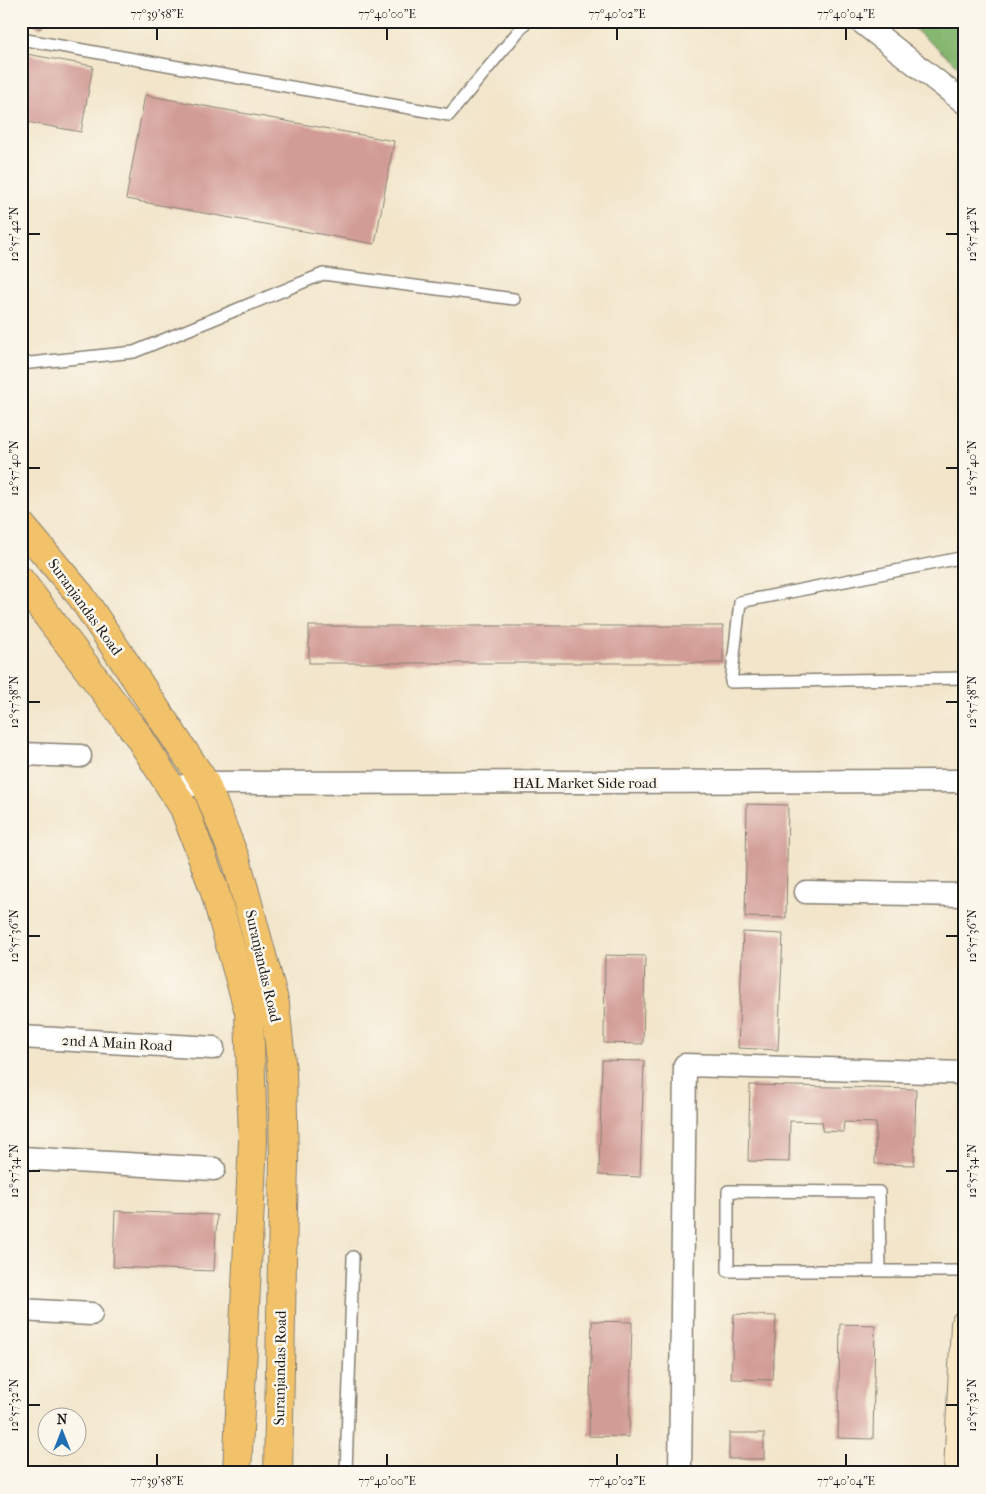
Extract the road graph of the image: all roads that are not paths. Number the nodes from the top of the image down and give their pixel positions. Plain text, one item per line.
1 (527, 21) edge
2 (860, 21) edge
3 (21, 39) edge
4 (965, 103) edge
5 (514, 299) dead end
6 (21, 364) edge
7 (21, 525) edge
8 (965, 557) edge
9 (21, 581) edge
10 (965, 678) edge
11 (21, 754) edge
12 (80, 756) dead end
13 (965, 782) edge
14 (205, 783) junction
15 (171, 788) junction
16 (806, 892) dead end
17 (965, 895) edge
18 (21, 1037) edge
19 (213, 1048) dead end
20 (965, 1073) edge
21 (21, 1158) edge
22 (214, 1169) dead end
23 (353, 1257) dead end
24 (880, 1271) junction
25 (965, 1271) edge
26 (21, 1310) edge
27 (91, 1314) dead end
28 (965, 1324) edge
29 (238, 1473) edge
30 (278, 1473) edge
31 (346, 1473) edge
32 (680, 1473) edge
33 (958, 1473) edge

1 - 3 lane
2 - 4 street
5 - 6 lane
7 - 14 main road, Suranjandas Road
8 - 10 lane
9 - 15 main road, Suranjandas Road
11 - 12 street
13 - 14 street, HAL Market Side road
14 - 15 street, HAL Market Side road
14 - 30 main road, Suranjandas Road
15 - 29 main road, Suranjandas Road
16 - 17 street
18 - 19 street, 2nd A Main Road
20 - 32 street
21 - 22 street
23 - 31 lane
24 - 24 lane
24 - 25 lane
26 - 27 street
28 - 33 street

